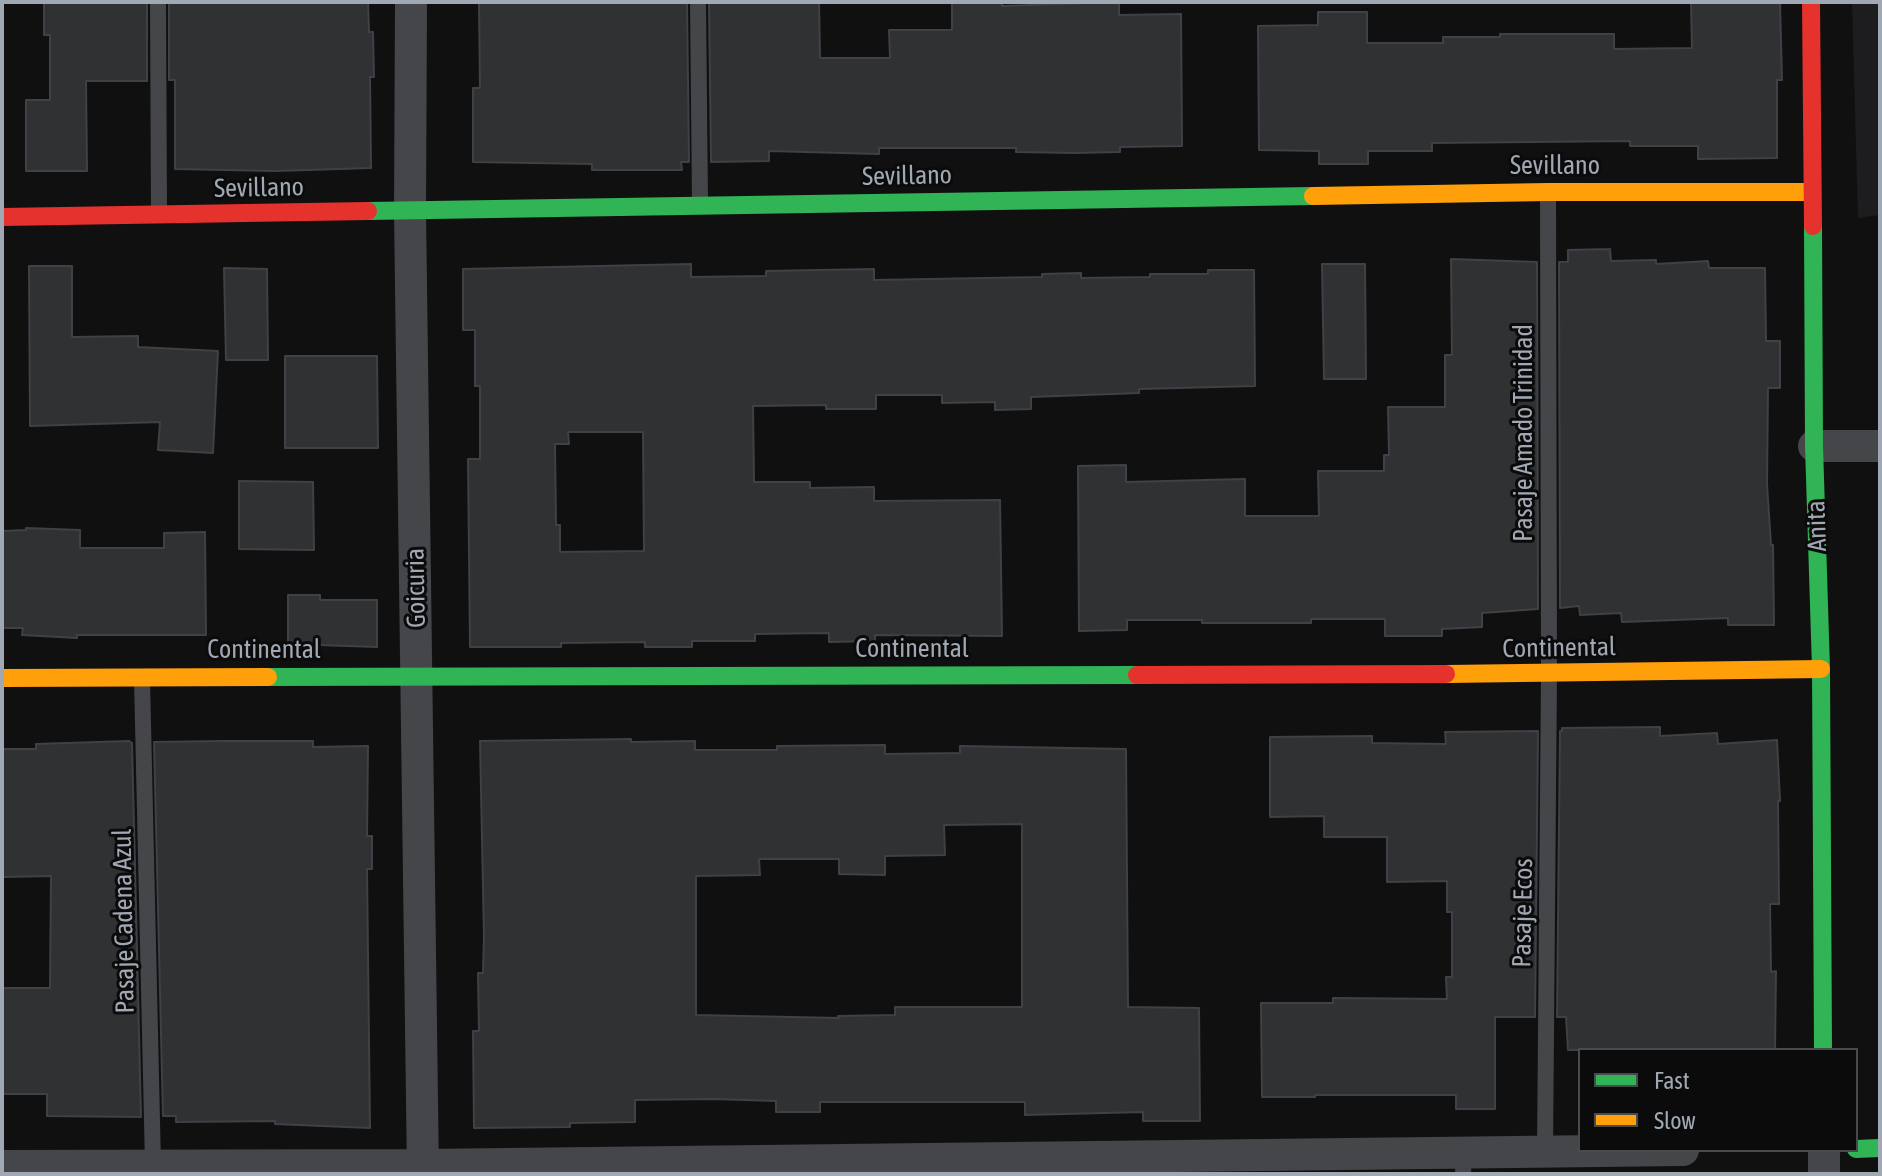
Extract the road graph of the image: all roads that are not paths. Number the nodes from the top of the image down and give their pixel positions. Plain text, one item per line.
1 (158, 2) edge
2 (411, 2) edge
3 (698, 2) edge
4 (1811, 2) edge
5 (1548, 192) junction
6 (1812, 192) junction
7 (700, 205) junction
8 (410, 211) junction
9 (159, 216) junction
10 (2, 217) edge
11 (1814, 446) junction
12 (1880, 446) edge
13 (1821, 669) junction
14 (1549, 674) junction
15 (142, 676) junction
16 (418, 676) junction
17 (2, 678) edge
18 (1823, 1048) edge
19 (1880, 1148) edge
20 (1858, 1149) edge
21 (1545, 1151) junction
22 (1578, 1151) edge
23 (1824, 1152) edge
24 (1464, 1163) edge
25 (153, 1165) junction
26 (2, 1166) edge
27 (423, 1170) edge
28 (1824, 1174) edge

1 - 9 lane
2 - 8 street, Goicuria
3 - 7 lane
4 - 6 street, Anita
5 - 6 street, Sevillano
5 - 7 street, Sevillano
5 - 14 lane, Pasaje Amado Trinidad
6 - 11 street, Anita
7 - 8 street, Sevillano
8 - 9 street, Sevillano
8 - 16 street, Goicuria
9 - 10 street, Sevillano
11 - 12 street
11 - 13 street, Anita
13 - 14 street, Continental
13 - 18 street, Anita
14 - 16 street, Continental
14 - 21 lane, Pasaje Ecos
15 - 16 street, Continental
15 - 17 street, Continental
15 - 25 lane, Pasaje Cadena Azul
16 - 27 street, Goicuria
19 - 20 street
21 - 22 street
21 - 24 street
23 - 28 street
24 - 27 street
25 - 26 street
25 - 27 street

